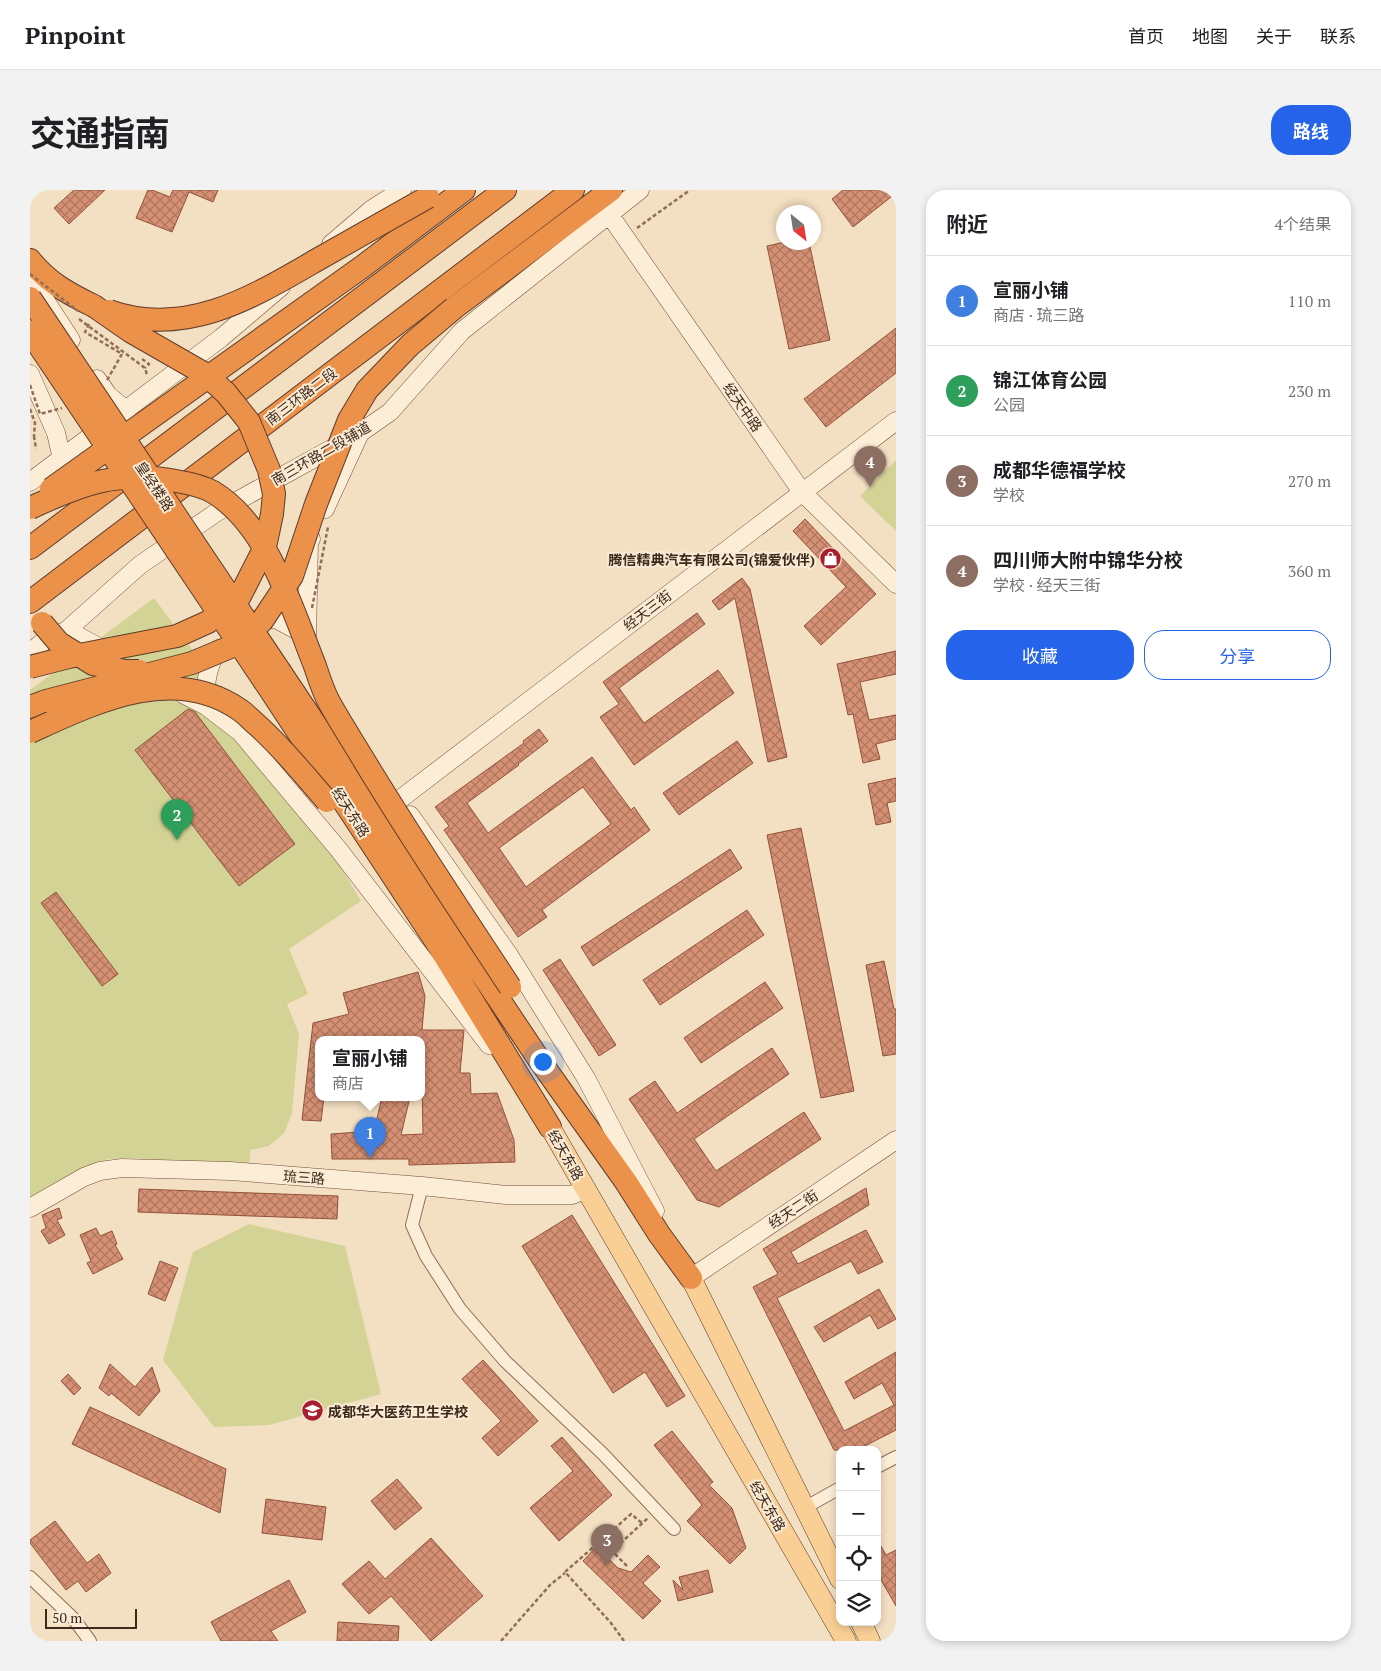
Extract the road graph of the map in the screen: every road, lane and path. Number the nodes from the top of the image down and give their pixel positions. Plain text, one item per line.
1 (402, 190) edge
2 (464, 190) edge
3 (505, 190) edge
4 (573, 190) edge
5 (611, 190) edge
6 (640, 190) edge
7 (690, 190) edge
8 (433, 202) edge
9 (609, 214) junction
10 (625, 237) junction
11 (30, 260) edge
12 (30, 275) edge
13 (30, 298) edge
14 (66, 307) dead end
15 (86, 309) junction
16 (73, 313) dead end
17 (30, 332) edge
18 (117, 342) dead end
19 (140, 353) dead end
20 (155, 363) dead end
21 (30, 374) edge
22 (105, 384) dead end
23 (30, 385) edge
24 (152, 391) junction
25 (67, 406) dead end
26 (30, 409) edge
27 (127, 411) junction
28 (896, 420) edge
29 (360, 433) junction
30 (36, 448) dead end
31 (62, 458) junction
32 (30, 482) edge
33 (802, 492) junction
34 (30, 506) edge
35 (320, 528) dead end
36 (30, 548) edge
37 (896, 584) edge
38 (30, 604) edge
39 (67, 630) junction
40 (306, 635) junction
41 (30, 652) edge
42 (30, 667) edge
43 (158, 672) junction
44 (273, 678) junction
45 (206, 706) junction
46 (30, 707) edge
47 (30, 732) edge
48 (400, 800) junction
49 (435, 940) junction
50 (550, 1127) junction
51 (896, 1140) edge
52 (626, 1182) junction
53 (422, 1186) junction
54 (585, 1189) junction
55 (30, 1208) edge
56 (691, 1278) junction
57 (896, 1457) edge
58 (881, 1465) edge
59 (836, 1490) edge
60 (806, 1507) junction
61 (654, 1508) junction
62 (642, 1523) junction
63 (674, 1529) dead end
64 (627, 1566) dead end
65 (836, 1570) edge
66 (565, 1572) junction
67 (30, 1577) edge
68 (863, 1626) edge
69 (90, 1641) edge
70 (501, 1641) edge
71 (624, 1641) edge
72 (846, 1641) edge
73 (870, 1641) edge

1 - 24 street
2 - 8 highway
3 - 36 highway
4 - 38 highway, 南三环路二段
5 - 43 highway, bridge
6 - 9 street, 南三环路二段辅道
7 - 10 path
8 - 15 highway, bridge
8 - 34 highway, bridge
9 - 10 street, 经天中路
9 - 29 street, 南三环路二段辅道
10 - 33 street, 经天中路
11 - 15 highway
12 - 14 path
12 - 15 path, bridge
12 - 27 street
13 - 44 highway, 皇经楼路, bridge
15 - 42 highway, bridge
16 - 24 path
17 - 44 highway, 皇经楼路, bridge
18 - 22 path, bridge
19 - 20 path
21 - 31 street
23 - 25 path, bridge
24 - 27 street
26 - 30 path, bridge
27 - 31 street
28 - 33 street, 经天三街
29 - 39 street, 南三环路二段辅道
29 - 40 street
31 - 32 street
33 - 37 street, 经天中路
33 - 48 street, 经天三街
34 - 52 highway, bridge
35 - 40 path, bridge
38 - 43 highway, bridge
39 - 41 street, 南三环路二段辅道
39 - 45 street
40 - 45 street
40 - 48 street
43 - 46 highway, bridge
44 - 49 highway, 经天东路
44 - 52 highway, 经天东路
45 - 50 street
47 - 49 highway, bridge
48 - 56 street
49 - 50 highway, 经天东路
50 - 54 main road, 经天东路
51 - 56 street, 经天二街
52 - 56 highway, 经天东路
53 - 54 street, 琉三路
53 - 55 street, 琉三路
53 - 61 street
54 - 72 main road, 经天东路
56 - 60 main road, 经天东路
57 - 58 street
59 - 60 street
60 - 65 main road, 经天东路
61 - 62 path
61 - 63 street
62 - 64 path
62 - 66 path
66 - 70 path
66 - 71 path
67 - 69 street
68 - 73 main road

